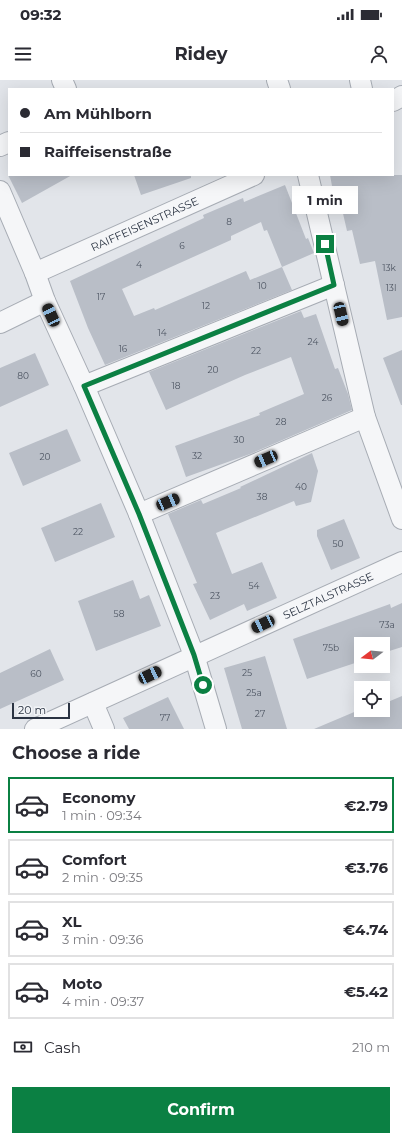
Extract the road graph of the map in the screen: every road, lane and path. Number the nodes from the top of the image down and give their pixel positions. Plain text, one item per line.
1 (252, 176) edge
2 (308, 176) edge
3 (0, 191) edge
4 (35, 273) junction
5 (334, 285) junction
6 (45, 301) junction
7 (0, 323) edge
8 (84, 386) junction
9 (365, 417) junction
10 (139, 514) junction
11 (402, 519) edge
12 (402, 562) edge
13 (194, 655) junction
14 (93, 702) junction
15 (35, 729) edge
16 (104, 729) edge
17 (216, 729) edge

1 - 4 street, RAIFFEISENSTRASSE
2 - 5 street
3 - 4 street
4 - 6 street
5 - 8 street
5 - 9 street
6 - 7 street
6 - 8 street
8 - 10 street
9 - 10 street
9 - 11 street
10 - 13 street
12 - 13 street, SELZTALSTRASSE
13 - 14 street, SELZTALSTRASSE
13 - 17 street
14 - 15 street, SELZTALSTRASSE
14 - 16 street

